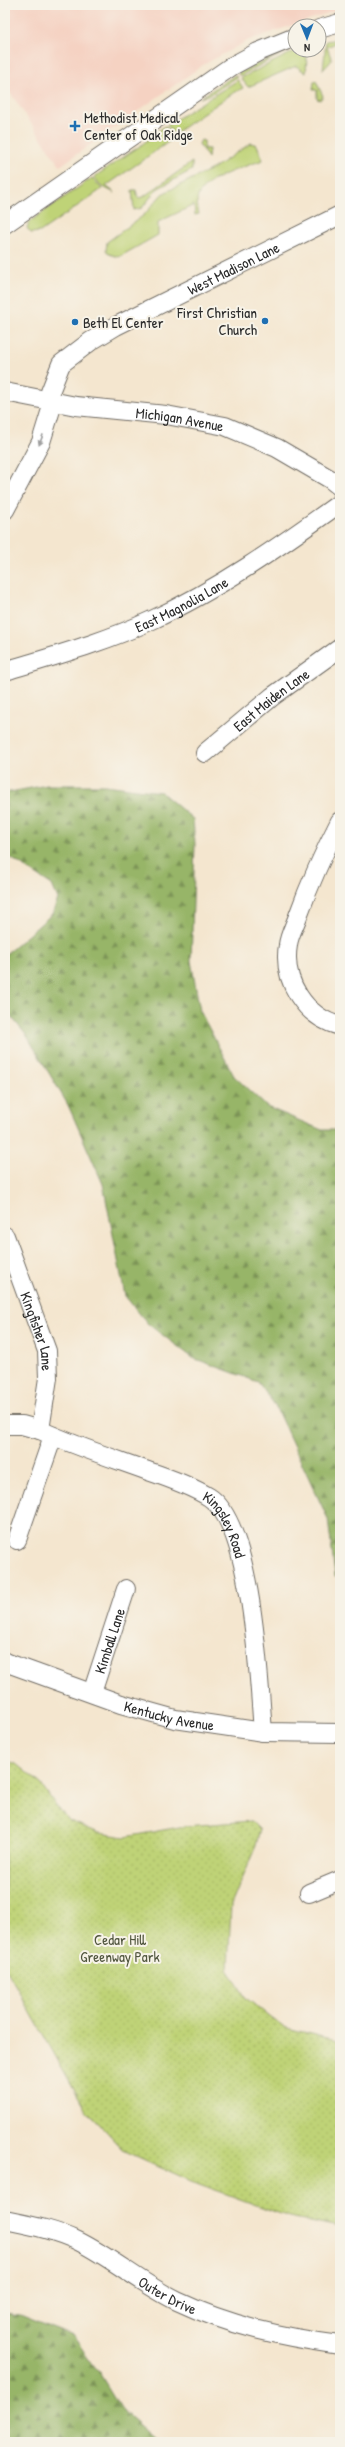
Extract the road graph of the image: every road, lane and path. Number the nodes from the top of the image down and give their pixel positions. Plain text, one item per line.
1 (340, 23) edge
2 (327, 27) edge
3 (287, 40) edge
4 (340, 215) edge
5 (5, 224) edge
6 (5, 392) edge
7 (53, 402) junction
8 (340, 488) edge
9 (340, 503) edge
10 (5, 510) edge
11 (340, 648) edge
12 (5, 671) edge
13 (205, 753) dead end
14 (340, 821) edge
15 (340, 1026) edge
16 (5, 1236) edge
17 (5, 1425) edge
18 (47, 1433) junction
19 (18, 1540) dead end
20 (126, 1589) dead end
21 (5, 1662) edge
22 (92, 1693) junction
23 (263, 1732) junction
24 (340, 1733) edge
25 (340, 1880) edge
26 (309, 1893) dead end
27 (5, 2220) edge
28 (340, 2345) edge

1 - 2 street
3 - 5 street
4 - 7 street, West Madison Lane
6 - 7 street, Michigan Avenue
7 - 8 street, Michigan Avenue
7 -> 10 street, West Madison Lane
9 - 12 street, East Magnolia Lane
11 - 13 street, East Maiden Lane
14 - 15 street
16 - 18 street, Kingfisher Lane
17 - 18 street, Kingsley Road
18 - 19 street, Kingfisher Lane
18 - 23 street, Kingsley Road
20 - 22 street, Kimball Lane
21 - 22 street, Kentucky Avenue
22 - 23 street, Kentucky Avenue
23 - 24 street, Kentucky Avenue
25 - 26 street
27 - 28 street, Outer Drive

